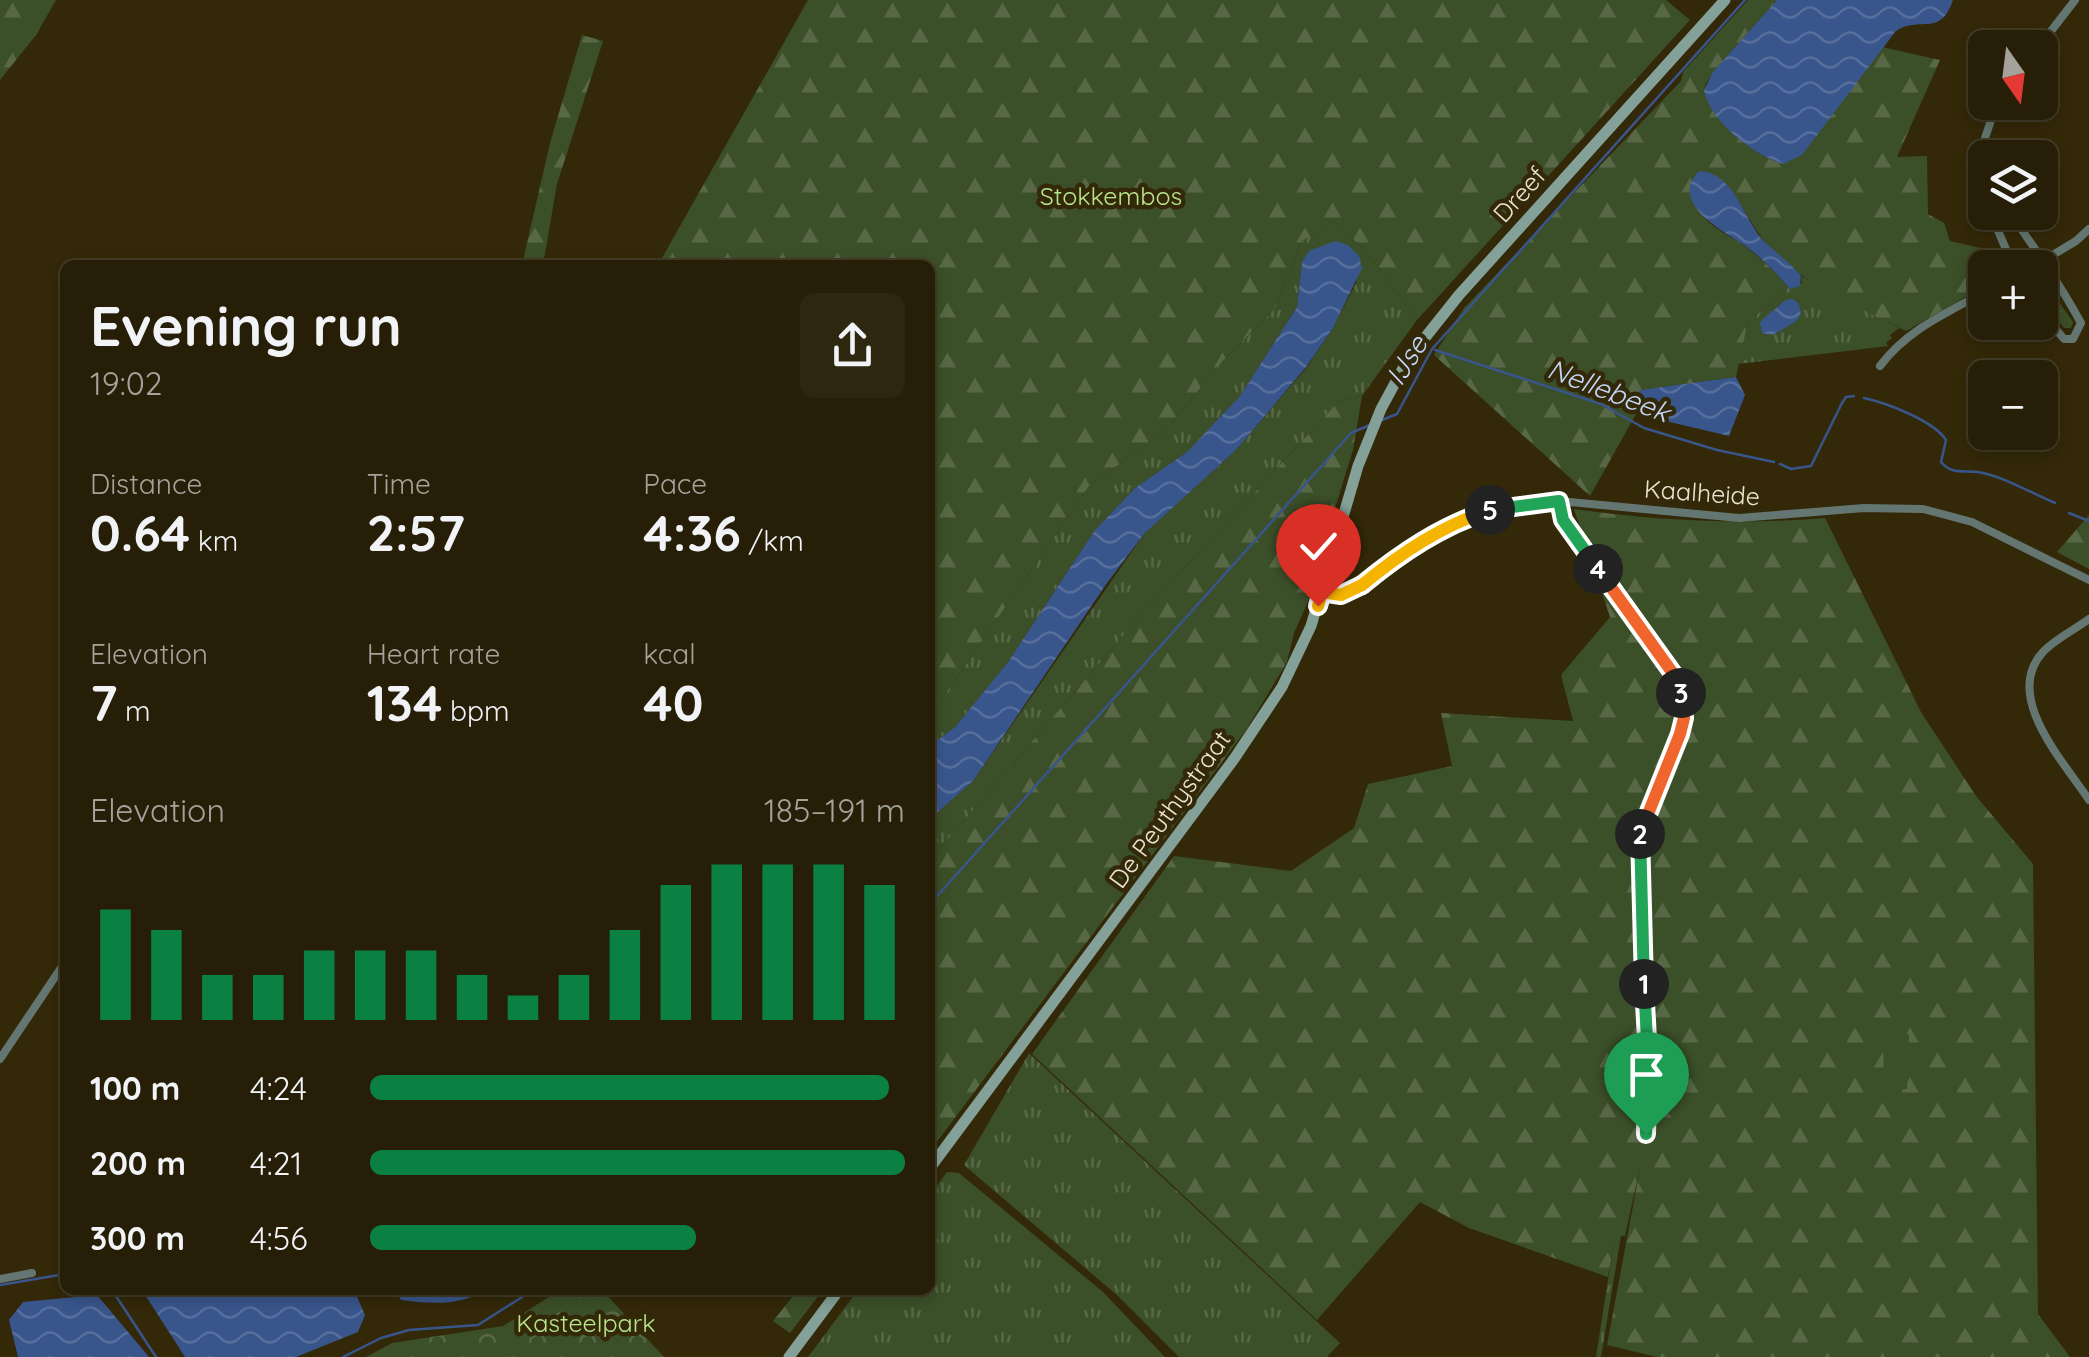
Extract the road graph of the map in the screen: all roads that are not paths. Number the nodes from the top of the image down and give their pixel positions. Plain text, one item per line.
1 (1725, 0) edge
2 (2075, 0) edge
3 (2052, 30) edge
4 (2089, 228) edge
5 (2058, 252) edge
6 (2058, 284) edge
7 (1968, 301) edge
8 (2058, 332) edge
9 (1880, 366) dead end
10 (1370, 436) joint
11 (1559, 501) junction
12 (2089, 580) edge
13 (1322, 592) junction
14 (2089, 619) edge
15 (2089, 800) edge
16 (60, 969) edge
17 (0, 1059) edge
18 (1646, 1134) dead end
19 (935, 1161) edge
20 (32, 1273) dead end
21 (0, 1279) edge
22 (835, 1295) edge
23 (789, 1357) edge

1 - 10 main road, Dreef
2 - 3 street
4 - 5 street
6 - 8 street
7 - 9 street
10 - 13 main road, De Peuthystraat
11 - 12 street, Kaalheide
11 - 13 street, Kaalheide
11 - 18 street
13 - 19 main road, De Peuthystraat
14 - 15 street
16 - 17 street
20 - 21 street
22 - 23 main road

